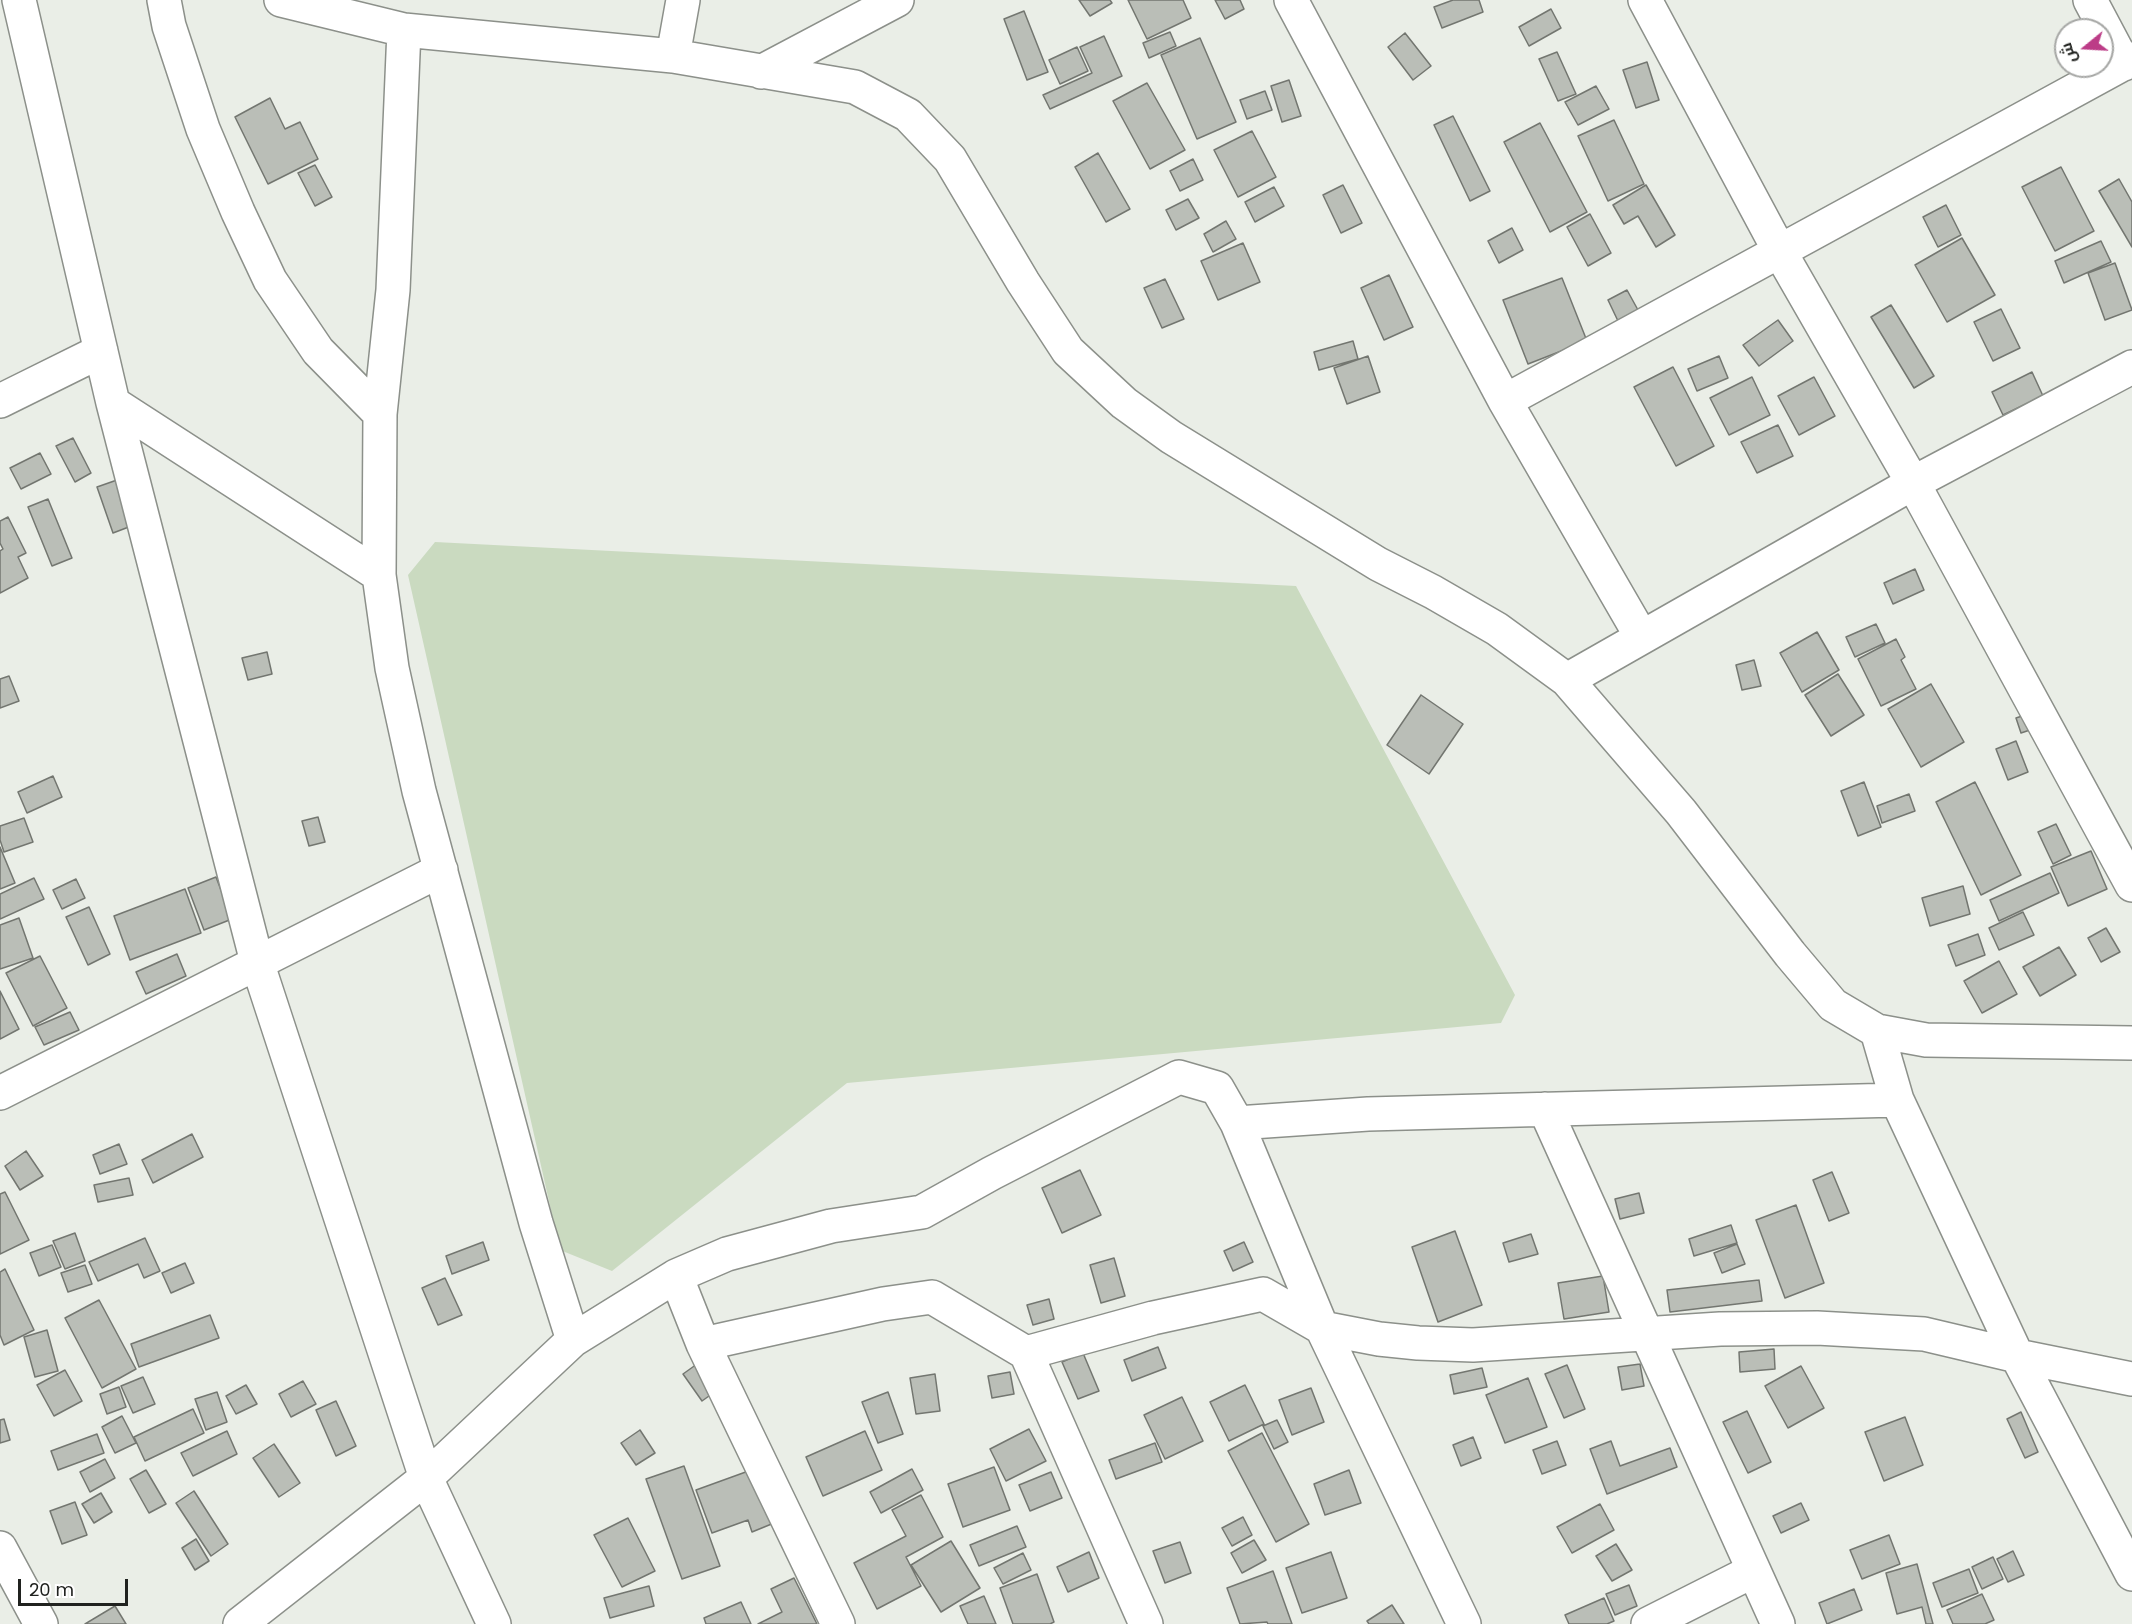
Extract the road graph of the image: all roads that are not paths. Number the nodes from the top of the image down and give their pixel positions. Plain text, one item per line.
1 (19, 0) edge
2 (164, 0) edge
3 (280, 0) edge
4 (683, 0) edge
5 (897, 0) edge
6 (1291, 0) edge
7 (1646, 0) edge
8 (2090, 0) edge
9 (404, 30) junction
10 (673, 56) junction
11 (2128, 62) edge
12 (761, 72) junction
13 (1780, 252) junction
14 (101, 351) junction
15 (2132, 367) edge
16 (0, 401) edge
17 (1505, 401) junction
18 (113, 404) junction
19 (380, 414) junction
20 (1913, 483) junction
21 (379, 575) junction
22 (1641, 636) junction
23 (1567, 680) junction
24 (441, 870) junction
25 (2132, 885) edge
26 (257, 962) junction
27 (1877, 1031) junction
28 (2132, 1043) edge
29 (0, 1093) edge
30 (1897, 1100) junction
31 (1545, 1109) junction
32 (1237, 1123) junction
33 (676, 1276) junction
34 (1322, 1328) junction
35 (1647, 1334) junction
36 (573, 1340) junction
37 (704, 1344) junction
38 (1026, 1353) junction
39 (2017, 1356) junction
40 (2132, 1378) edge
41 (426, 1478) junction
42 (0, 1548) edge
43 (1753, 1571) junction
44 (2132, 1574) edge
45 (41, 1624) edge
46 (240, 1624) edge
47 (494, 1624) edge
48 (838, 1624) edge
49 (1146, 1624) edge
50 (1464, 1624) edge
51 (1648, 1624) edge
52 (1778, 1624) edge

1 - 14 street
2 - 19 street
3 - 9 street
4 - 10 street
5 - 12 street
6 - 17 street
7 - 13 street
8 - 11 street
9 - 10 street
9 - 19 street
10 - 12 street
11 - 13 street
12 - 23 street
13 - 17 street
13 - 20 street
14 - 16 street
14 - 18 street
15 - 20 street
17 - 22 street
18 - 21 street
18 - 26 street
19 - 21 street
20 - 22 street
20 - 25 street
21 - 24 street
22 - 23 street
23 - 27 street
24 - 26 street
24 - 36 street
26 - 29 street
26 - 41 street
27 - 28 street
27 - 30 street
30 - 31 street
30 - 39 street
31 - 32 street
31 - 35 street
32 - 33 street
32 - 34 street
33 - 36 street
33 - 37 street
34 - 35 street
34 - 38 street
34 - 50 street
35 - 39 street
35 - 43 street
36 - 41 street
37 - 38 street
37 - 48 street
38 - 49 street
39 - 40 street
39 - 44 street
41 - 46 street
41 - 47 street
42 - 45 street
43 - 51 street
43 - 52 street

